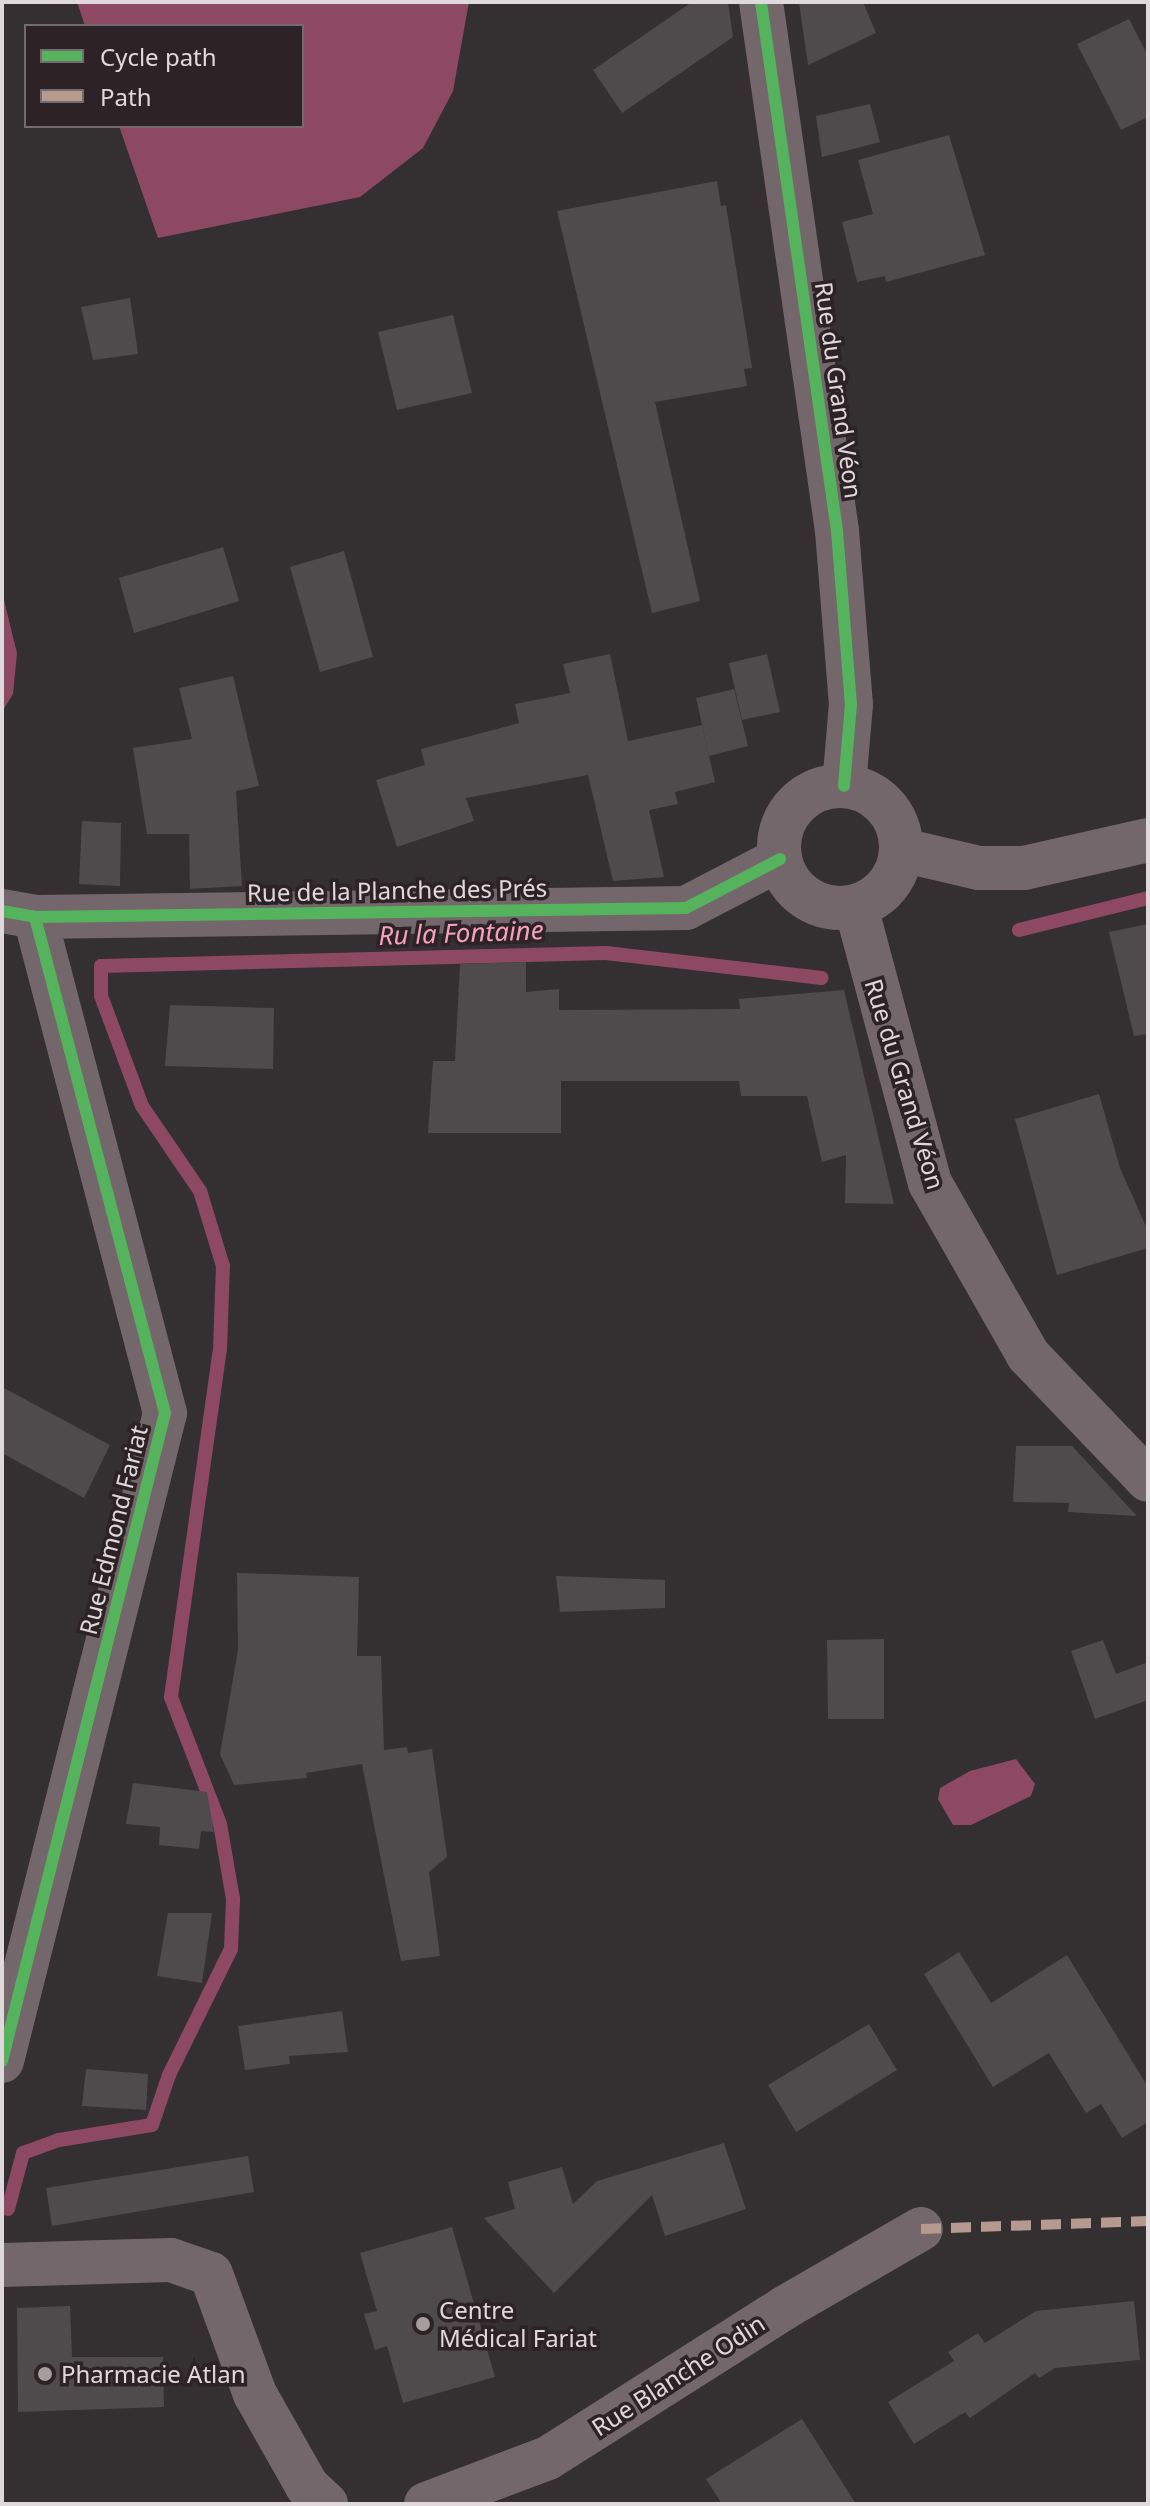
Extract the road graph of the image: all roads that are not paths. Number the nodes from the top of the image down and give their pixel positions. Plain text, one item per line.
1 (761, 2) edge
2 (844, 786) junction
3 (1148, 840) edge
4 (902, 850) junction
5 (780, 859) junction
6 (856, 907) junction
7 (18, 914) edge
8 (1148, 1480) edge
9 (2, 2061) edge
10 (921, 2229) dead end
11 (2, 2265) edge
12 (326, 2504) edge
13 (426, 2504) edge

1 - 2 street, Rue du Grand Véon
2 - 4 street
2 - 5 street
3 - 4 street
4 - 6 street
5 - 6 street
5 - 7 street, Rue de la Planche des Prés
6 - 8 street, Rue du Grand Véon
7 - 9 street, Rue Edmond Fariat
10 - 13 street, Rue Blanche Odin
11 - 12 street

